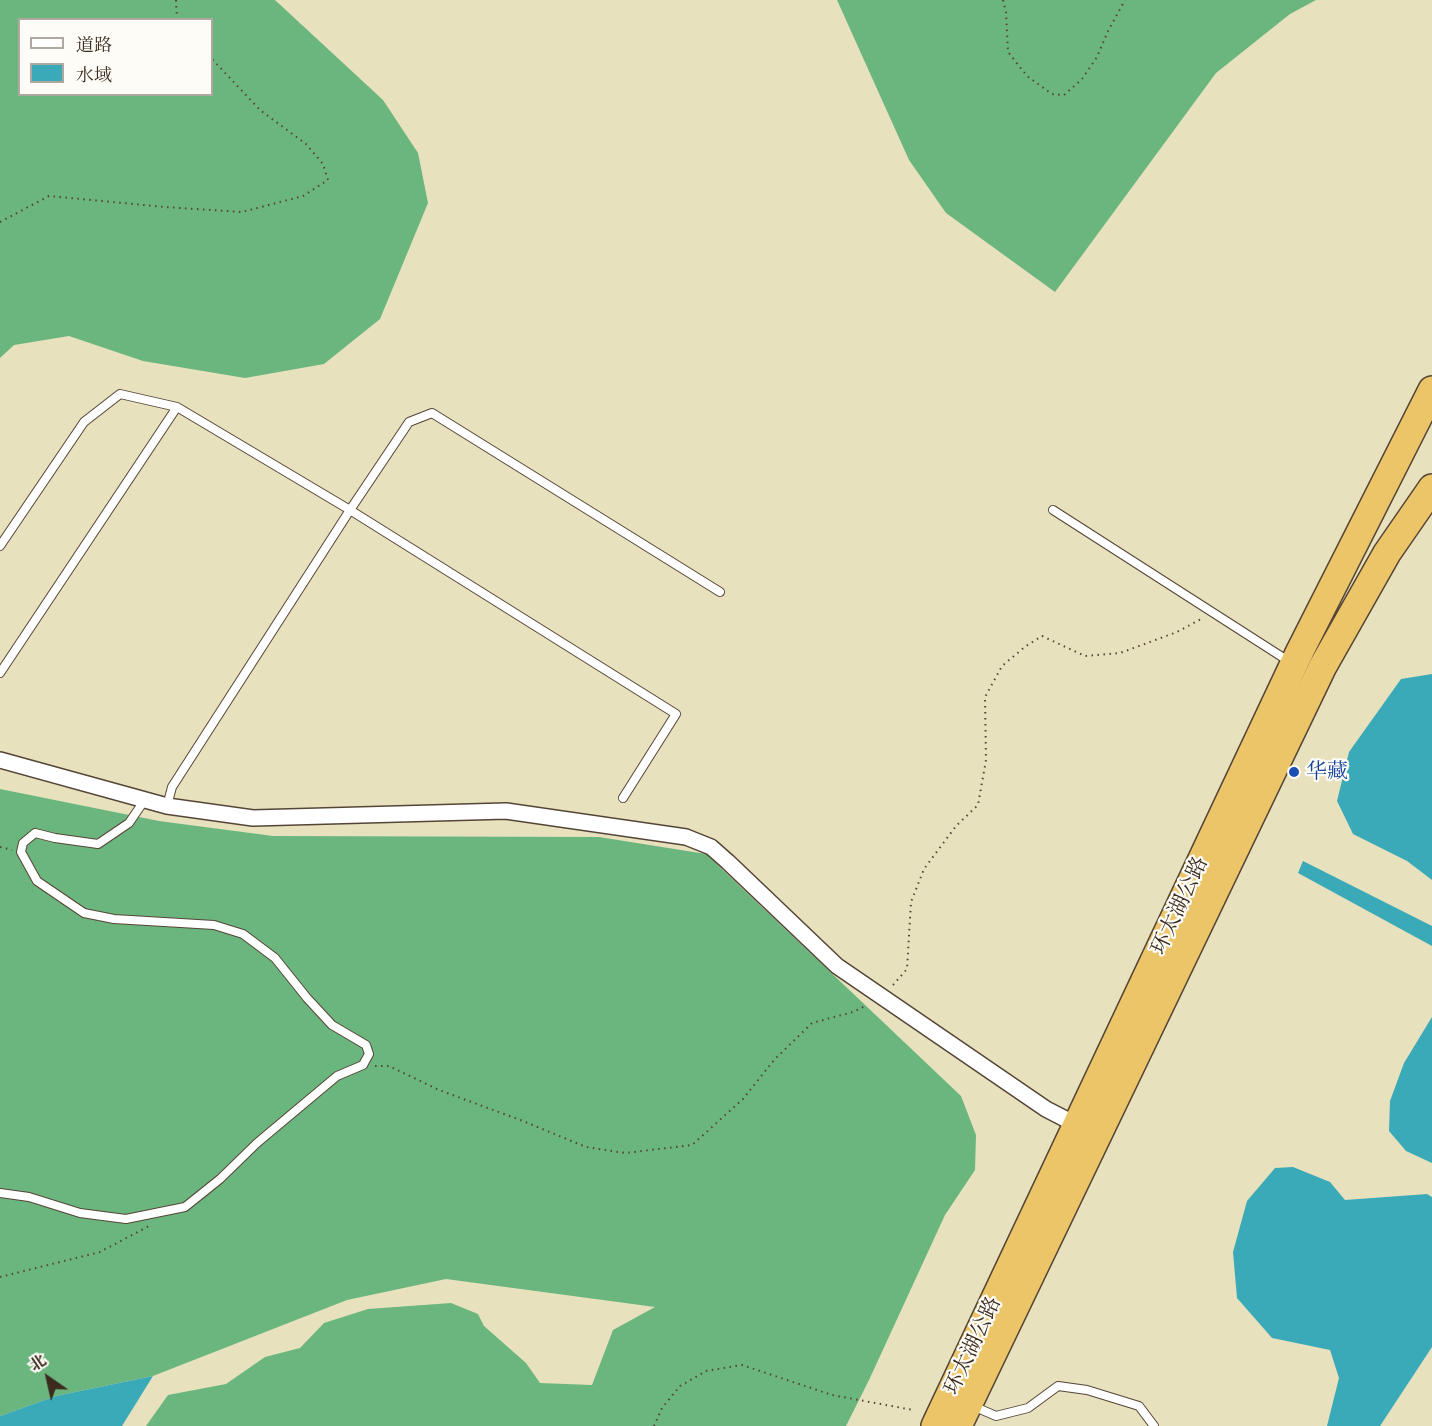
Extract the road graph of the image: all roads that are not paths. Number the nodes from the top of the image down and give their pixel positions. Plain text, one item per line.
1 (1432, 390) edge
2 (177, 407) junction
3 (1432, 488) edge
4 (350, 510) junction
5 (1053, 510) dead end
6 (0, 546) edge
7 (720, 592) dead end
8 (1306, 670) junction
9 (0, 673) edge
10 (0, 760) edge
11 (622, 798) dead end
12 (144, 801) junction
13 (167, 806) junction
14 (1077, 1125) junction
15 (0, 1193) edge
16 (959, 1409) edge
17 (935, 1426) edge
18 (1154, 1426) edge

1 - 8 highway, 环太湖公路
2 - 4 lane
2 - 6 lane
2 - 9 lane
3 - 8 highway, 环太湖公路
4 - 7 lane
4 - 11 lane
4 - 13 lane
5 - 8 lane
8 - 14 highway, 环太湖公路
8 - 16 highway, 环太湖公路
10 - 12 street
12 - 13 street
12 - 15 lane
13 - 14 street
14 - 16 highway, 环太湖公路
16 - 17 highway, 环太湖公路
16 - 18 lane

